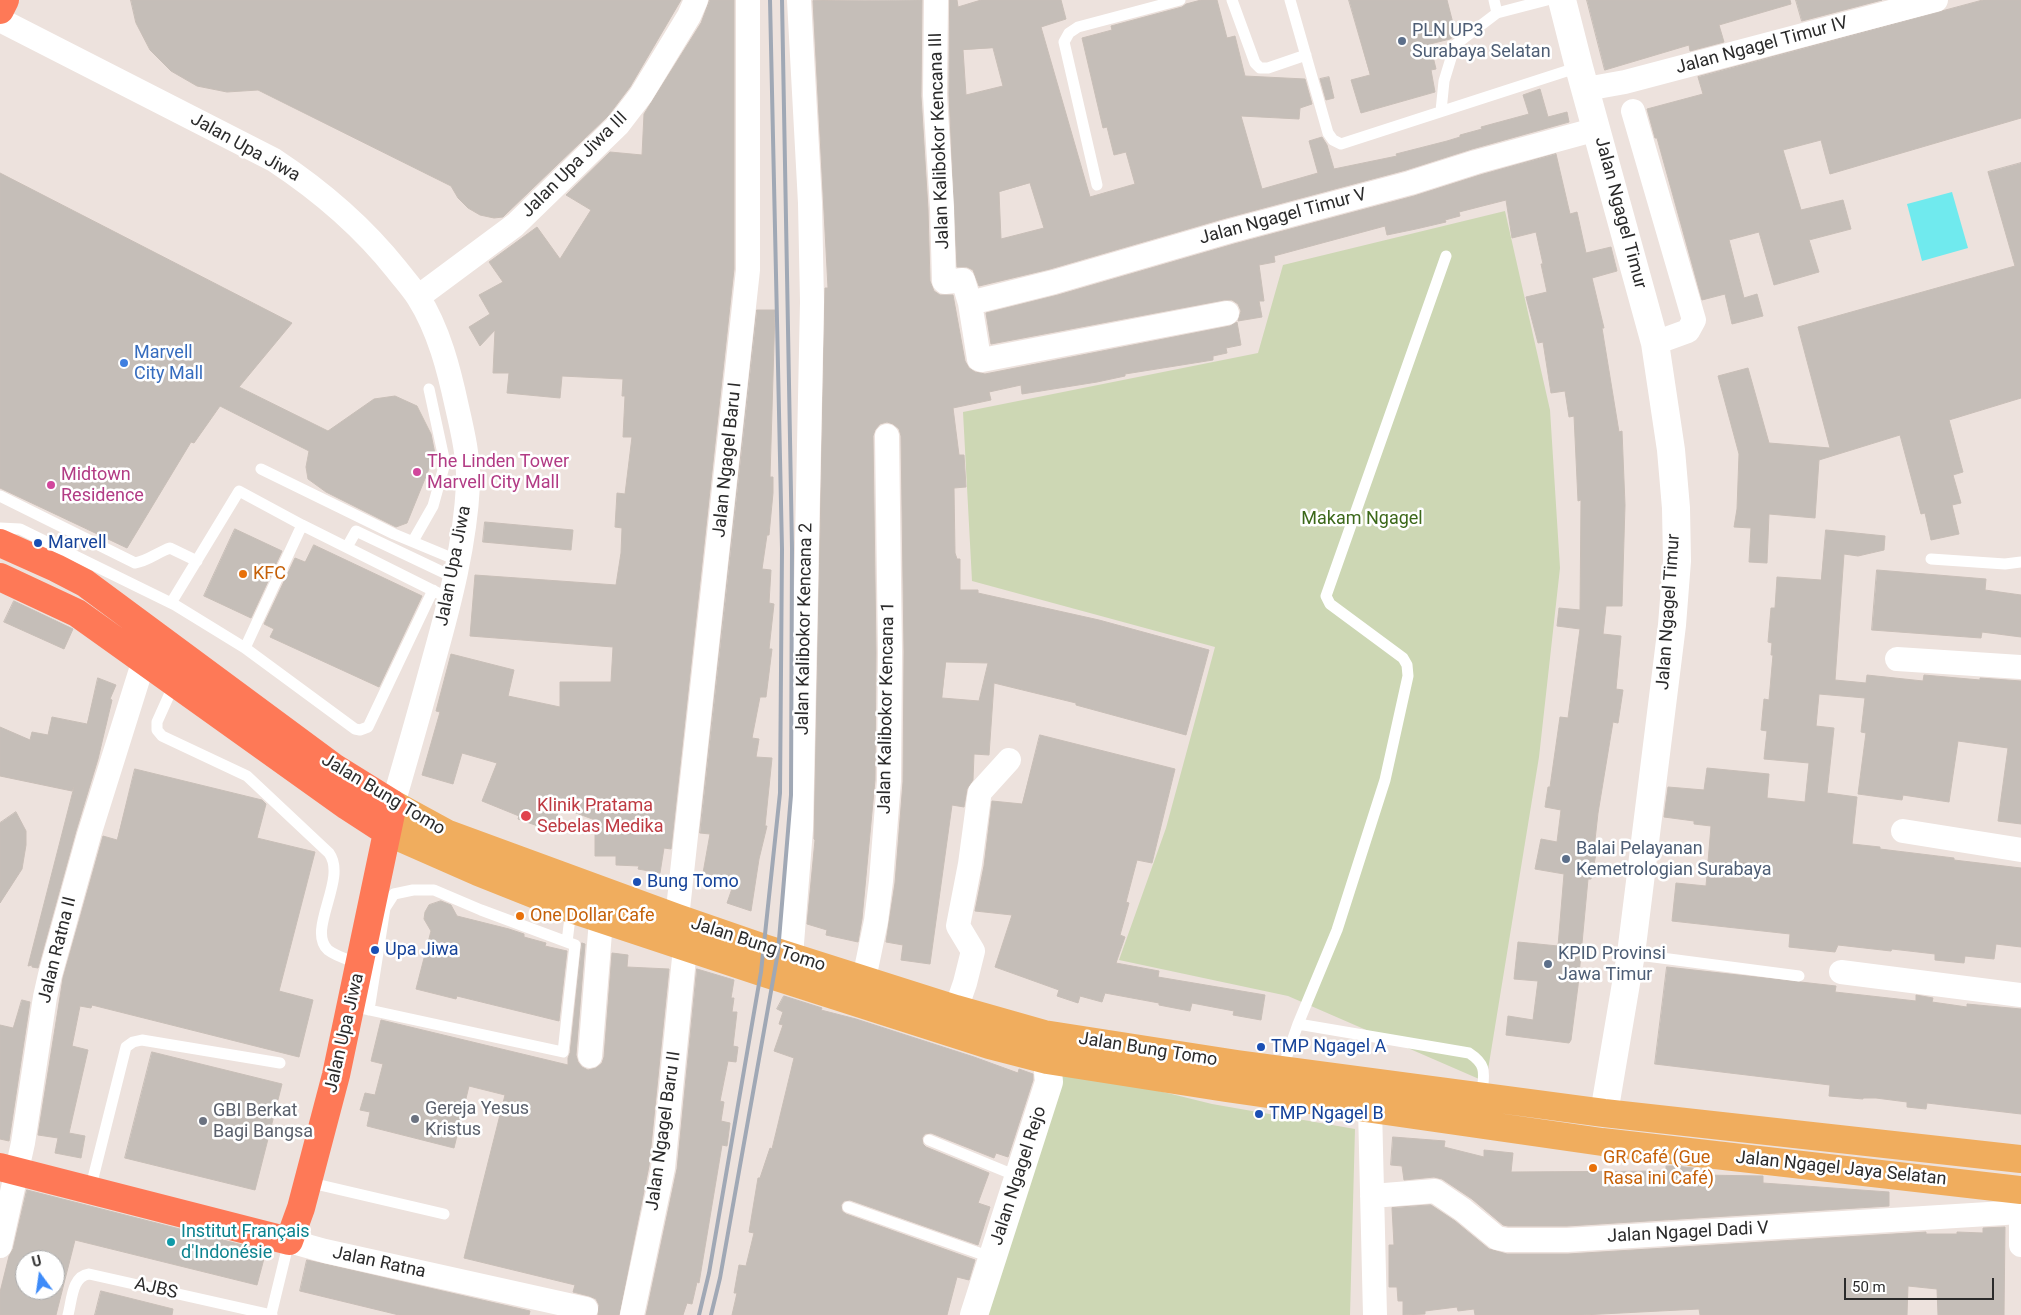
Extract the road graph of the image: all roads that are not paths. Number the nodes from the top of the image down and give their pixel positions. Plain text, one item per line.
1 (5, 0) edge
2 (696, 0) edge
3 (748, 0) edge
4 (799, 0) edge
5 (936, 0) edge
6 (1180, 0) edge
7 (1232, 0) edge
8 (1290, 0) edge
9 (1494, 0) edge
10 (1547, 0) edge
11 (1562, 0) edge
12 (1936, 0) edge
13 (1885, 7) edge
14 (0, 10) edge
15 (1497, 13) junction
16 (0, 20) edge
17 (1306, 55) junction
18 (1583, 78) junction
19 (1441, 111) junction
20 (1633, 111) dead end
21 (1596, 129) junction
22 (1097, 184) dead end
23 (1446, 256) dead end
24 (418, 298) junction
25 (970, 303) junction
26 (1227, 313) dead end
27 (1655, 343) junction
28 (429, 389) dead end
29 (887, 436) dead end
30 (261, 469) dead end
31 (0, 496) edge
32 (302, 525) junction
33 (0, 528) edge
34 (413, 541) junction
35 (0, 543) edge
36 (347, 548) junction
37 (1931, 559) dead end
38 (197, 561) junction
39 (2021, 562) edge
40 (0, 577) edge
41 (449, 582) junction
42 (171, 603) junction
43 (245, 648) junction
44 (1897, 659) dead end
45 (144, 660) junction
46 (2021, 667) edge
47 (175, 682) junction
48 (1009, 760) dead end
49 (393, 804) junction
50 (1903, 831) dead end
51 (386, 832) junction
52 (2021, 850) edge
53 (571, 909) junction
54 (677, 918) junction
55 (601, 920) junction
56 (567, 942) junction
57 (685, 948) junction
58 (1631, 954) junction
59 (791, 956) junction
60 (360, 964) junction
61 (1841, 972) dead end
62 (1799, 976) dead end
63 (864, 980) junction
64 (2021, 995) edge
65 (360, 1008) junction
66 (956, 1009) junction
67 (1298, 1024) junction
68 (1045, 1047) junction
69 (590, 1056) dead end
70 (280, 1063) dead end
71 (1282, 1070) junction
72 (1482, 1097) junction
73 (1370, 1108) junction
74 (1604, 1113) junction
75 (929, 1140) dead end
76 (1602, 1142) joint
77 (1859, 1142) junction
78 (2021, 1159) edge
79 (9, 1169) edge
80 (1855, 1171) junction
81 (1019, 1177) junction
82 (308, 1182) junction
83 (90, 1190) junction
84 (2021, 1190) edge
85 (1372, 1196) junction
86 (2021, 1199) edge
87 (848, 1207) dead end
88 (2021, 1212) edge
89 (444, 1214) dead end
90 (289, 1241) junction
91 (2021, 1245) edge
92 (0, 1246) edge
93 (993, 1258) junction
94 (586, 1309) dead end
95 (633, 1314) edge
96 (68, 1315) edge
97 (271, 1315) edge
98 (974, 1315) edge
99 (1375, 1315) edge

1 - 14 highway
2 - 24 street, Jalan Upa Jiwa III
3 - 54 street, Jalan Ngagel Baru I
4 - 59 street, Jalan Kalibokor Kencana 2
5 - 25 street, Jalan Kalibokor Kencana III
6 - 22 lane
7 - 17 lane
8 - 17 lane
9 - 15 lane
10 - 15 lane
11 - 18 street, Jalan Ngagel Timur
12 - 13 street, Jalan Ngagel Timur IV
13 - 18 street, Jalan Ngagel Timur IV
15 - 19 lane
16 - 24 street, Jalan Upa Jiwa
17 - 19 lane
18 - 19 lane
18 - 21 street, Jalan Ngagel Timur
20 - 27 street
21 - 25 street, Jalan Ngagel Timur V
21 - 27 street, Jalan Ngagel Timur
23 - 67 lane
24 - 41 street, Jalan Upa Jiwa
25 - 26 street
27 - 58 street, Jalan Ngagel Timur
28 - 34 lane
29 - 63 street, Jalan Kalibokor Kencana 1
30 - 34 lane
31 - 38 lane
32 - 36 lane
32 - 38 lane
32 - 43 lane
33 - 42 lane
34 - 41 lane
35 - 49 highway, Jalan Bung Tomo
36 - 41 lane
36 - 41 lane
37 - 39 lane
38 - 42 lane
40 - 45 highway, Jalan Bung Tomo
41 - 43 lane
41 - 49 street, Jalan Upa Jiwa
42 - 43 lane
44 - 46 street
45 - 47 highway, Jalan Bung Tomo
45 - 79 street, Jalan Ratna II
47 - 51 highway, Jalan Bung Tomo
47 - 60 lane
48 - 66 street
49 - 51 highway, Jalan Upa Jiwa
49 - 54 main road, Jalan Bung Tomo
50 - 52 street
51 - 53 main road, Jalan Bung Tomo
51 - 60 highway, Jalan Upa Jiwa
53 - 55 main road, Jalan Bung Tomo
53 - 56 lane
54 - 59 main road, Jalan Bung Tomo
55 - 57 main road, Jalan Bung Tomo
55 - 69 street
56 - 65 lane
56 - 65 lane
57 - 68 main road, Jalan Bung Tomo
57 - 95 street, Jalan Ngagel Baru II
58 - 62 lane
58 - 74 street, Jalan Ngagel Timur
59 - 63 main road, Jalan Bung Tomo
60 - 65 highway, Jalan Upa Jiwa
61 - 64 street
63 - 66 main road, Jalan Bung Tomo
65 - 82 highway, Jalan Upa Jiwa
66 - 68 main road, Jalan Bung Tomo
67 - 71 lane
67 - 72 lane
68 - 71 main road, Jalan Bung Tomo
68 - 73 main road, Jalan Bung Tomo
68 - 81 street, Jalan Ngagel Rejo
70 - 83 lane
71 - 72 main road, Jalan Bung Tomo
72 - 74 main road, Jalan Bung Tomo
73 - 76 main road, Jalan Bung Tomo
73 - 85 street
74 - 77 main road, Jalan Ngagel Jaya Selatan
75 - 81 lane
76 - 80 main road, Jalan Ngagel Jaya Selatan
77 - 78 main road, Jalan Ngagel Jaya Selatan
77 - 80 main road
79 - 83 highway, Jalan Ratna
79 - 92 street, Jalan Ratna II
80 - 84 main road, Jalan Ngagel Jaya Selatan
81 - 93 street, Jalan Ngagel Rejo
82 - 89 lane
82 - 90 highway, Jalan Upa Jiwa
83 - 90 highway, Jalan Ratna
85 - 88 street, Jalan Ngagel Dadi V
85 - 99 street
86 - 88 street
87 - 93 lane
88 - 91 street
90 - 94 street, Jalan Ratna
90 - 97 lane
93 - 98 street, Jalan Ngagel Rejo
96 - 97 lane, AJBS

